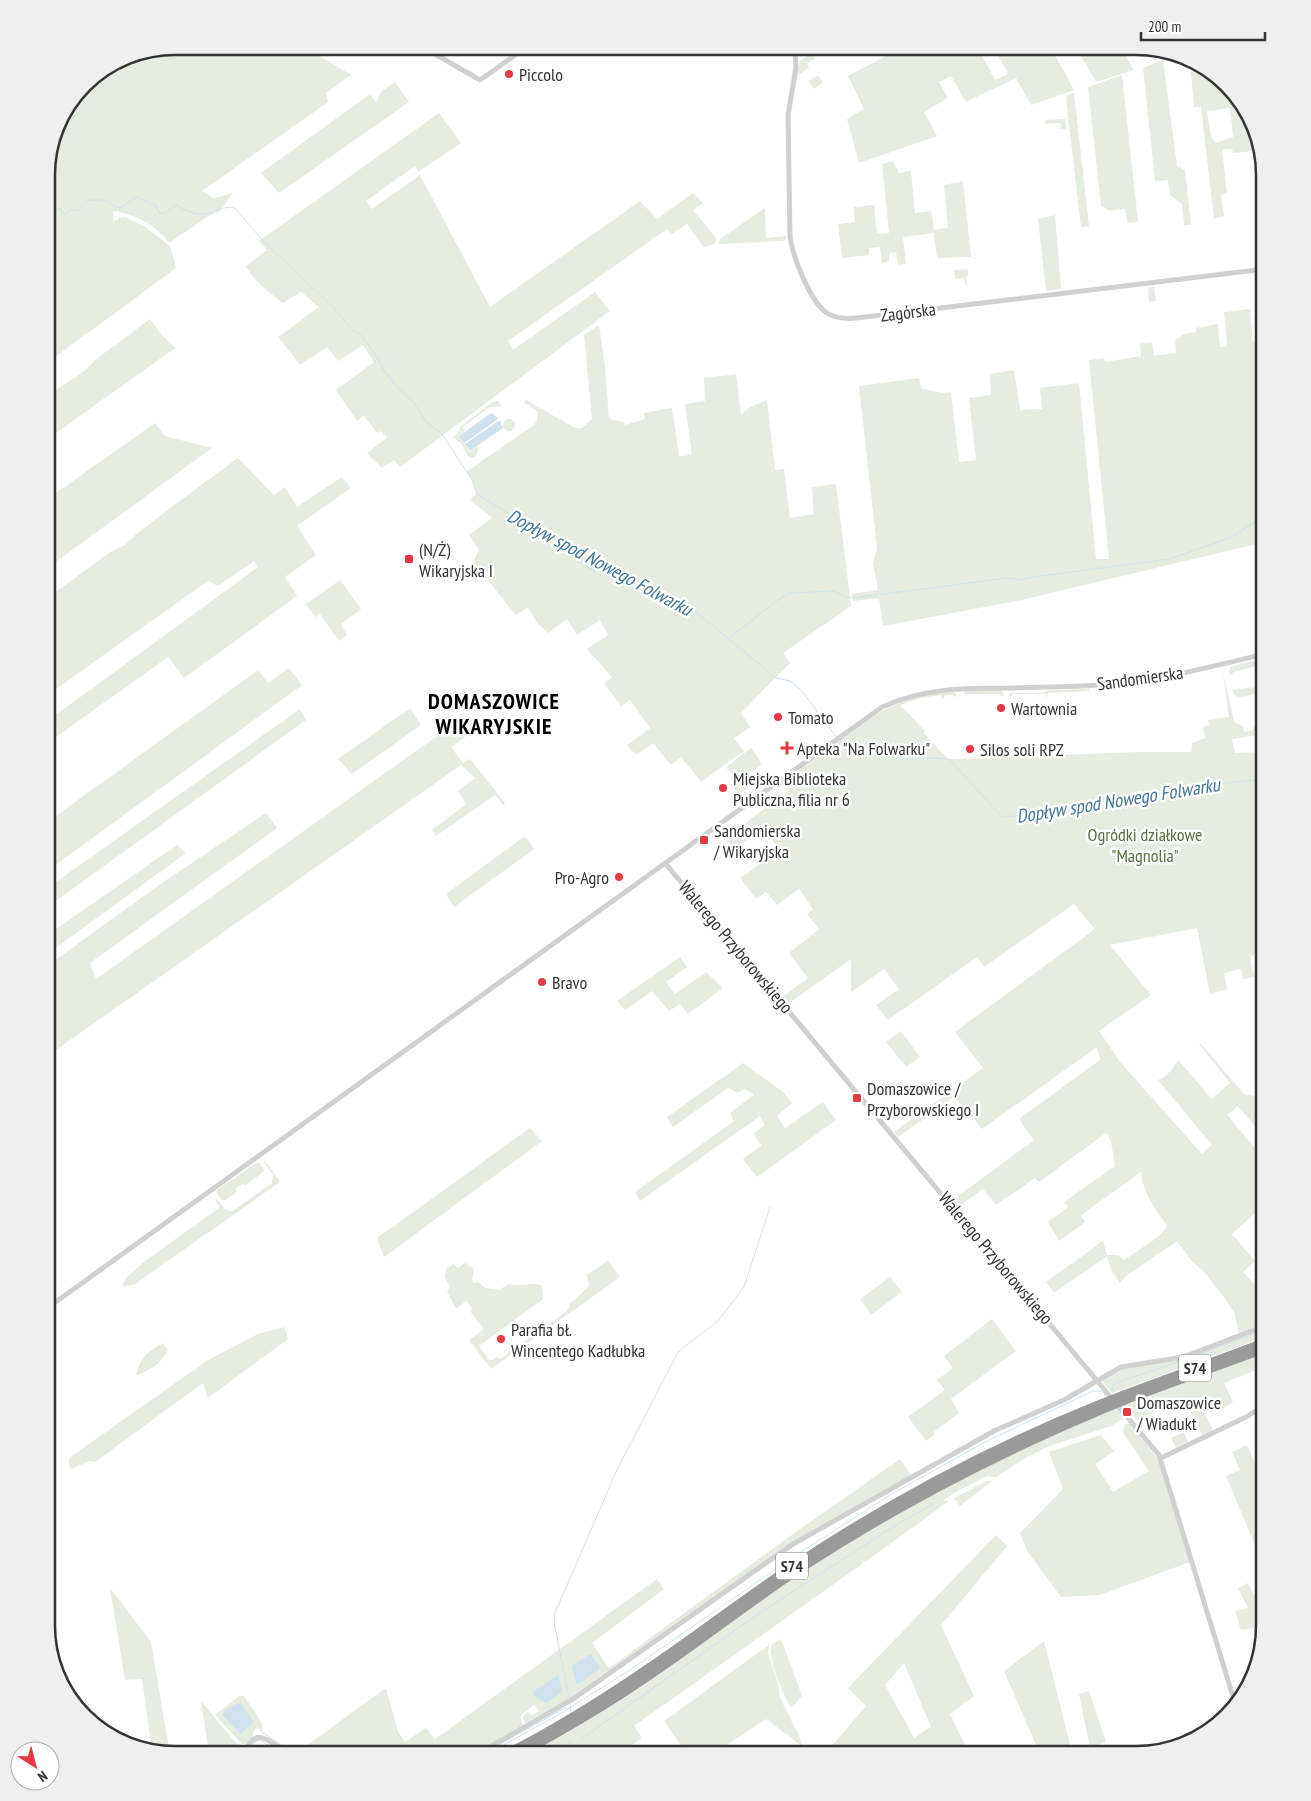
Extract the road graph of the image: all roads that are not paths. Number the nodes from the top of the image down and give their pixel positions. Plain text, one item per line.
1 (437, 55) edge
2 (515, 55) edge
3 (796, 55) edge
4 (1256, 270) edge
5 (1256, 656) edge
6 (665, 863) junction
7 (55, 1303) edge
8 (1256, 1329) edge
9 (1256, 1346) edge
10 (1256, 1352) edge
11 (1097, 1380) junction
12 (1127, 1397) junction
13 (1100, 1408) junction
14 (1256, 1411) edge
15 (1161, 1458) junction
16 (1233, 1696) edge
17 (249, 1746) edge
18 (277, 1746) edge
19 (492, 1746) edge
20 (519, 1746) edge
21 (534, 1746) edge

1 - 2 street
3 - 4 street, Zagórska
5 - 6 street, Sandomierska
6 - 7 street, Sandomierska
6 - 11 street, Walerego Przyborowskiego
8 - 11 street
9 - 12 highway, S74
10 - 12 highway, S74
11 - 15 street, Walerego Przyborowskiego
11 - 19 street
12 - 13 highway, S74, bridge
13 - 20 highway, S74
13 - 21 highway, S74
14 - 15 street
15 - 16 street, Walerego Przyborowskiego
17 - 18 street

